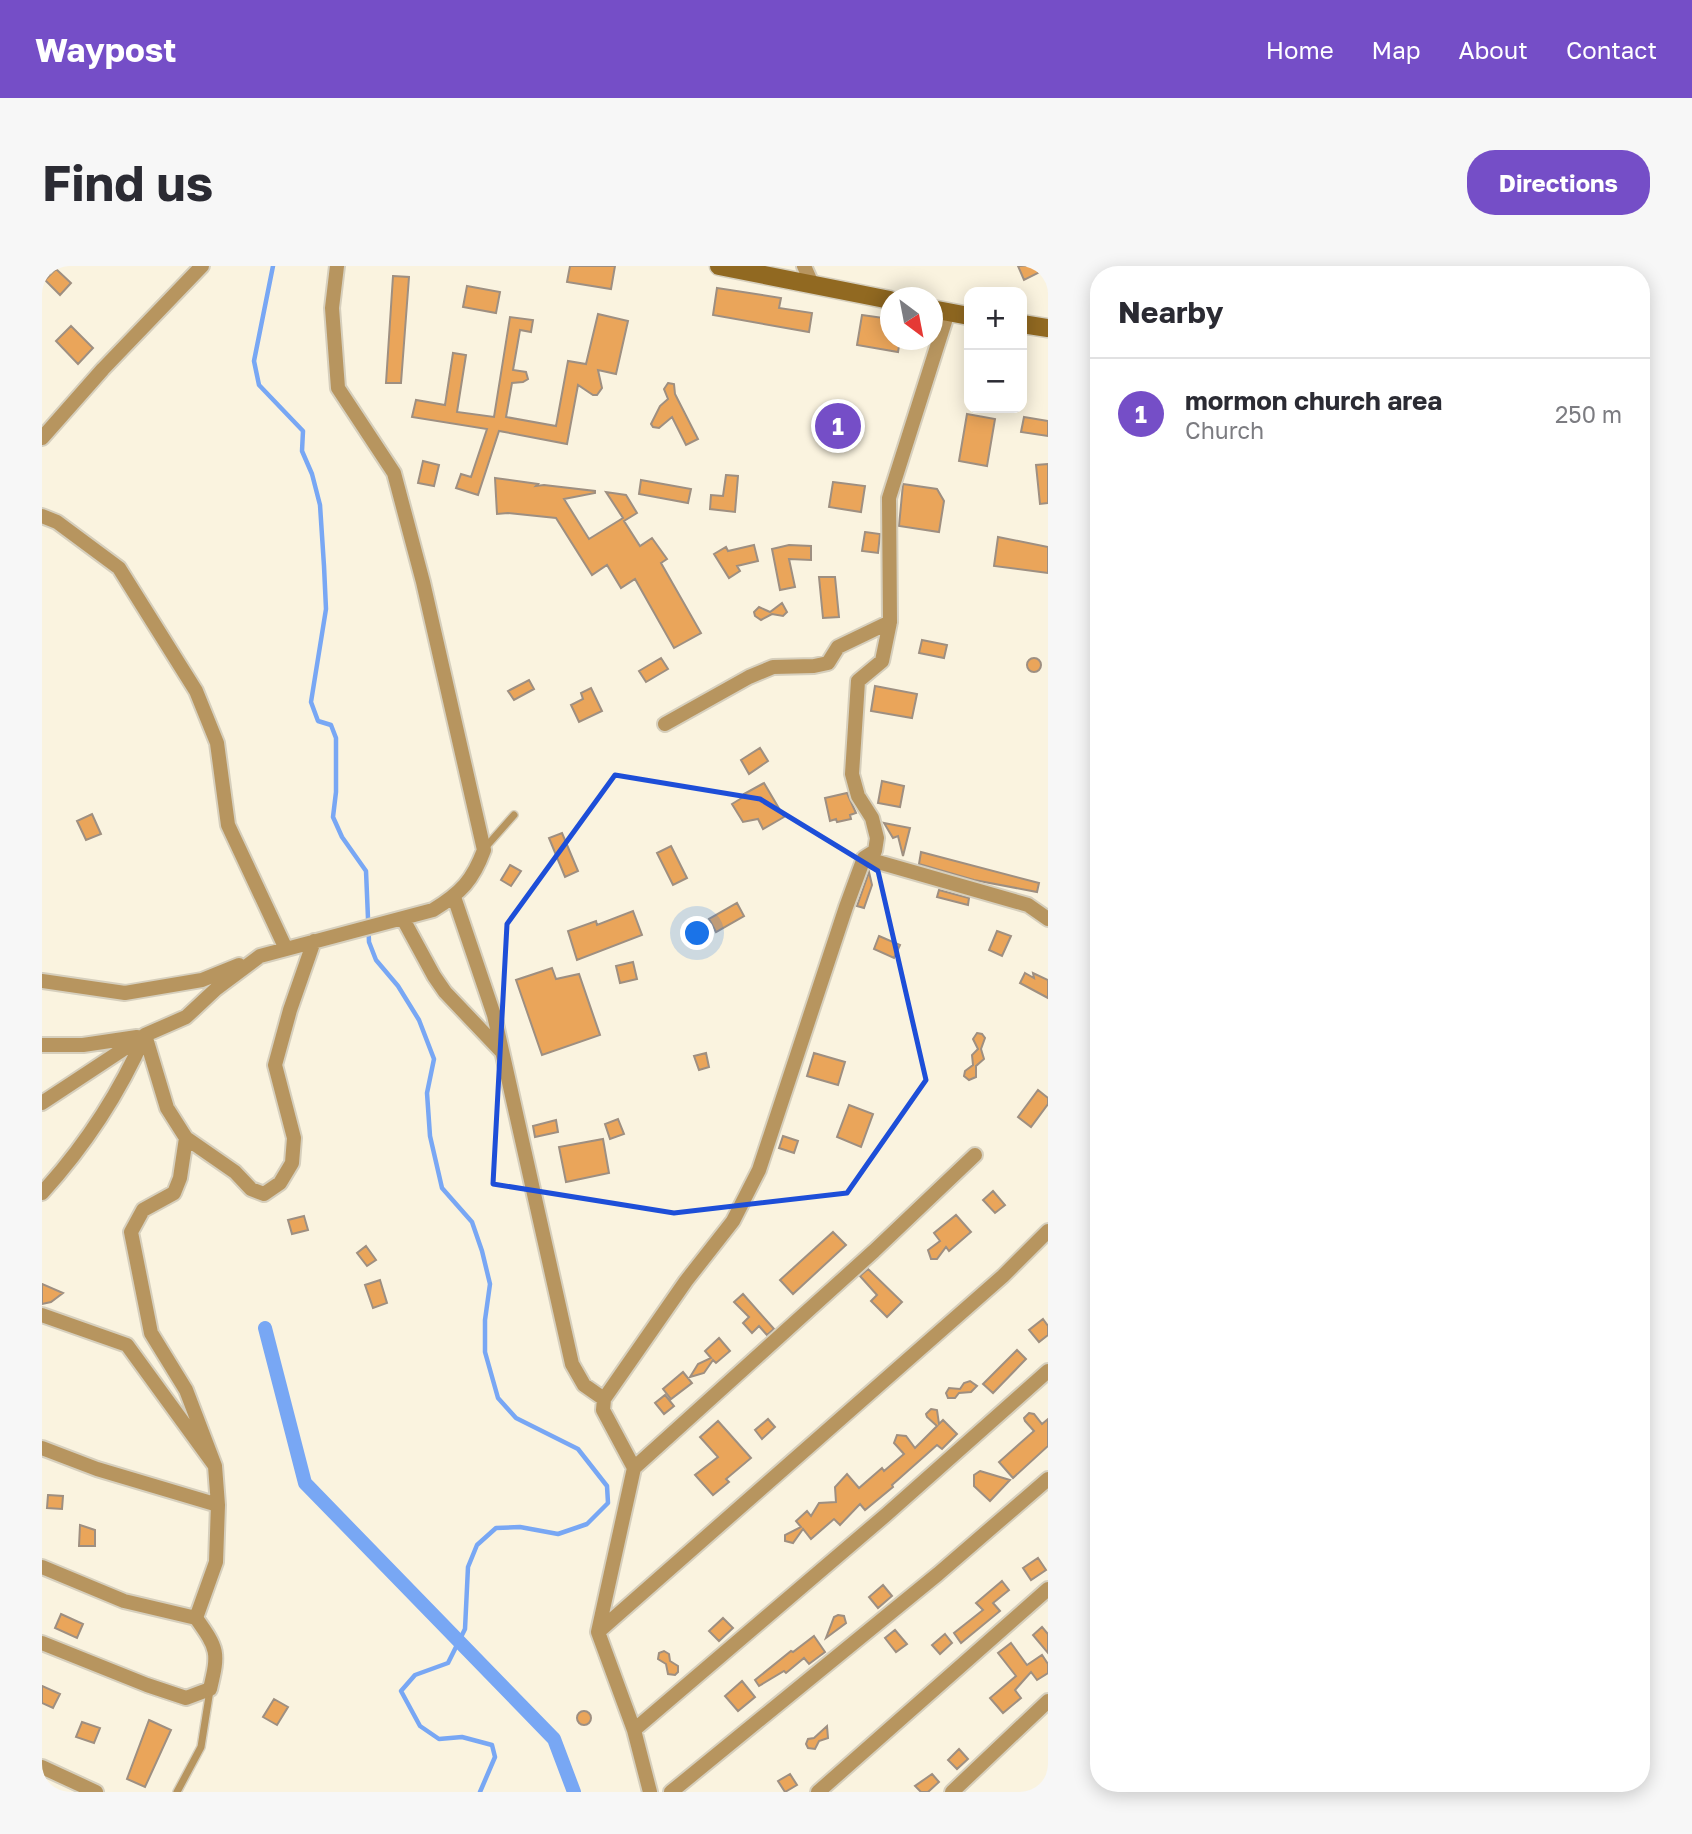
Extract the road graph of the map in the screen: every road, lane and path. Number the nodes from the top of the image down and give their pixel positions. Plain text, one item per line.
1 (47, 266) edge
2 (202, 266) edge
3 (337, 266) edge
4 (719, 266) edge
5 (804, 266) edge
6 (42, 269) edge
7 (813, 284) junction
8 (880, 298) edge
9 (943, 312) edge
10 (964, 315) edge
11 (1027, 325) edge
12 (1048, 328) edge
13 (930, 350) edge
14 (42, 438) edge
15 (42, 516) edge
16 (890, 622) junction
17 (665, 724) dead end
18 (514, 815) dead end
19 (484, 850) junction
20 (863, 858) junction
21 (454, 897) junction
22 (1048, 919) edge
23 (397, 920) junction
24 (314, 941) junction
25 (286, 949) junction
26 (260, 956) junction
27 (42, 981) edge
28 (145, 1035) junction
29 (42, 1045) edge
30 (503, 1053) junction
31 (42, 1103) edge
32 (186, 1138) junction
33 (975, 1155) dead end
34 (42, 1193) edge
35 (1048, 1231) edge
36 (42, 1315) edge
37 (1048, 1371) edge
38 (604, 1399) junction
39 (42, 1448) edge
40 (215, 1466) junction
41 (634, 1468) junction
42 (1048, 1479) edge
43 (218, 1505) junction
44 (42, 1567) edge
45 (1048, 1589) edge
46 (196, 1618) junction
47 (598, 1632) junction
48 (42, 1643) edge
49 (210, 1689) junction
50 (1048, 1702) edge
51 (634, 1730) junction
52 (42, 1767) edge
53 (96, 1792) edge
54 (177, 1792) edge
55 (650, 1792) edge
56 (671, 1792) edge
57 (818, 1792) edge
58 (952, 1792) edge

1 - 6 street
2 - 14 street
3 - 19 street
4 - 7 street
5 - 7 street
7 - 8 street
9 - 10 street
11 - 12 street
13 - 16 street
15 - 25 street
16 - 17 street
16 - 20 street
18 - 19 lane
19 - 21 street
20 - 22 street
20 - 38 street
21 - 23 street
21 - 30 street
23 - 24 street
23 - 30 street
24 - 25 street
24 - 32 street
25 - 26 street
26 - 27 street
26 - 28 street
28 - 29 street
28 - 31 street
28 - 32 street
28 - 34 street
30 - 38 street
32 - 40 street
33 - 41 street
35 - 47 street
36 - 40 street
37 - 51 street
38 - 41 street
39 - 43 street
40 - 43 street
41 - 47 street
42 - 56 street
43 - 46 street
44 - 46 street
45 - 57 street
46 - 49 street
47 - 51 street
48 - 49 street
49 - 54 lane
50 - 58 street
51 - 55 street
52 - 53 street

